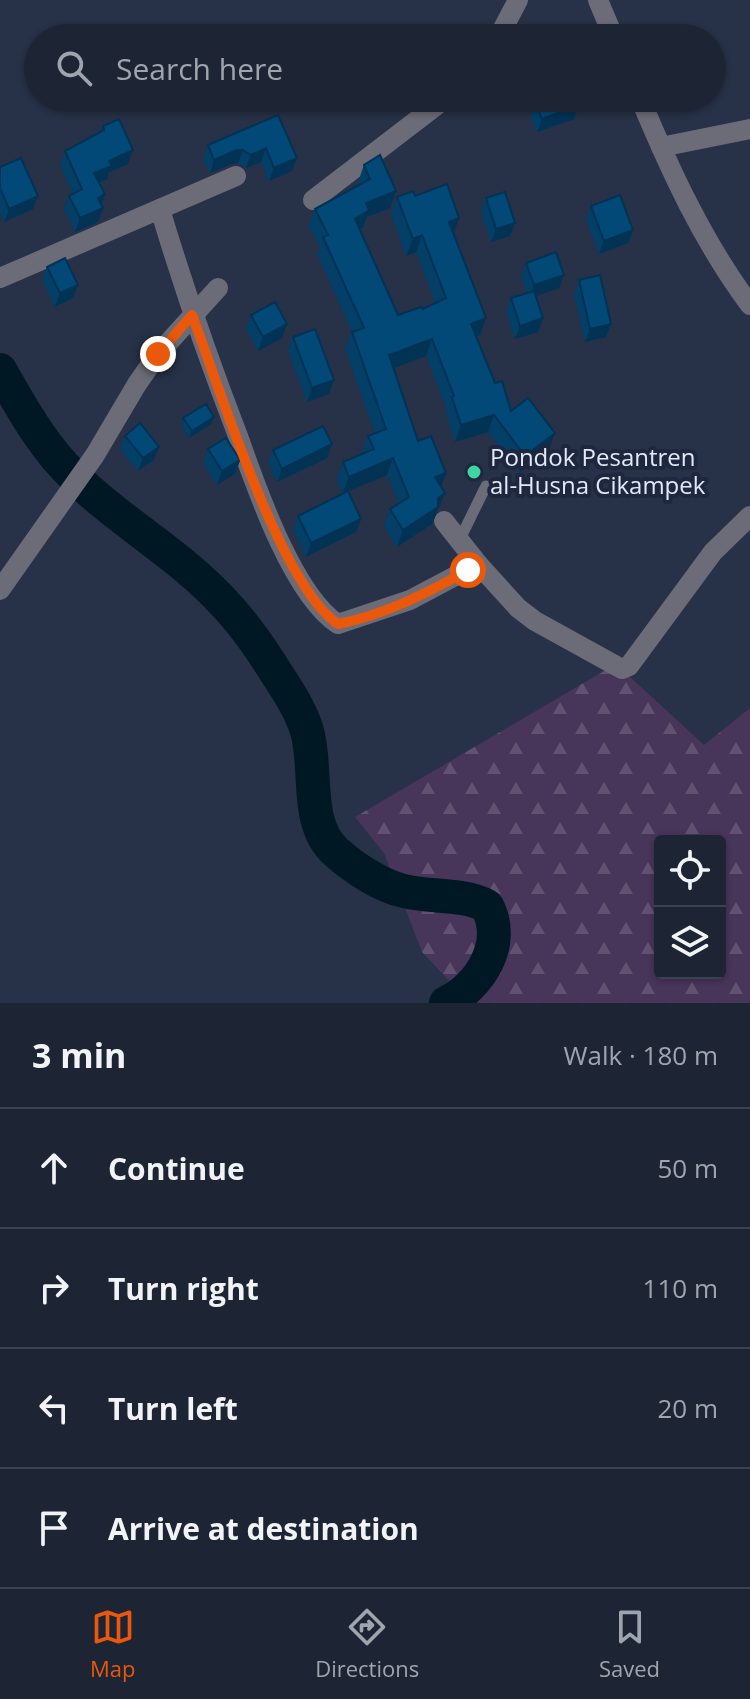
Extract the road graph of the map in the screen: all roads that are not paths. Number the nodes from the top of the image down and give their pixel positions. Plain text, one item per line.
1 (518, 0) edge
2 (598, 0) edge
3 (505, 24) edge
4 (608, 24) edge
5 (428, 112) edge
6 (646, 112) edge
7 (750, 129) edge
8 (661, 147) junction
9 (236, 176) dead end
10 (313, 200) dead end
11 (160, 209) junction
12 (0, 278) edge
13 (218, 288) dead end
14 (750, 305) edge
15 (192, 315) junction
16 (486, 486) dead end
17 (750, 516) edge
18 (444, 521) dead end
19 (459, 541) junction
20 (478, 564) junction
21 (0, 590) edge

1 - 3 street
2 - 4 street
5 - 10 street
6 - 8 street
7 - 8 street
8 - 14 street
9 - 11 street
11 - 12 street
11 - 15 street
13 - 15 street
15 - 20 street
15 - 21 street
16 - 19 lane
17 - 20 street
18 - 19 street
19 - 20 street

